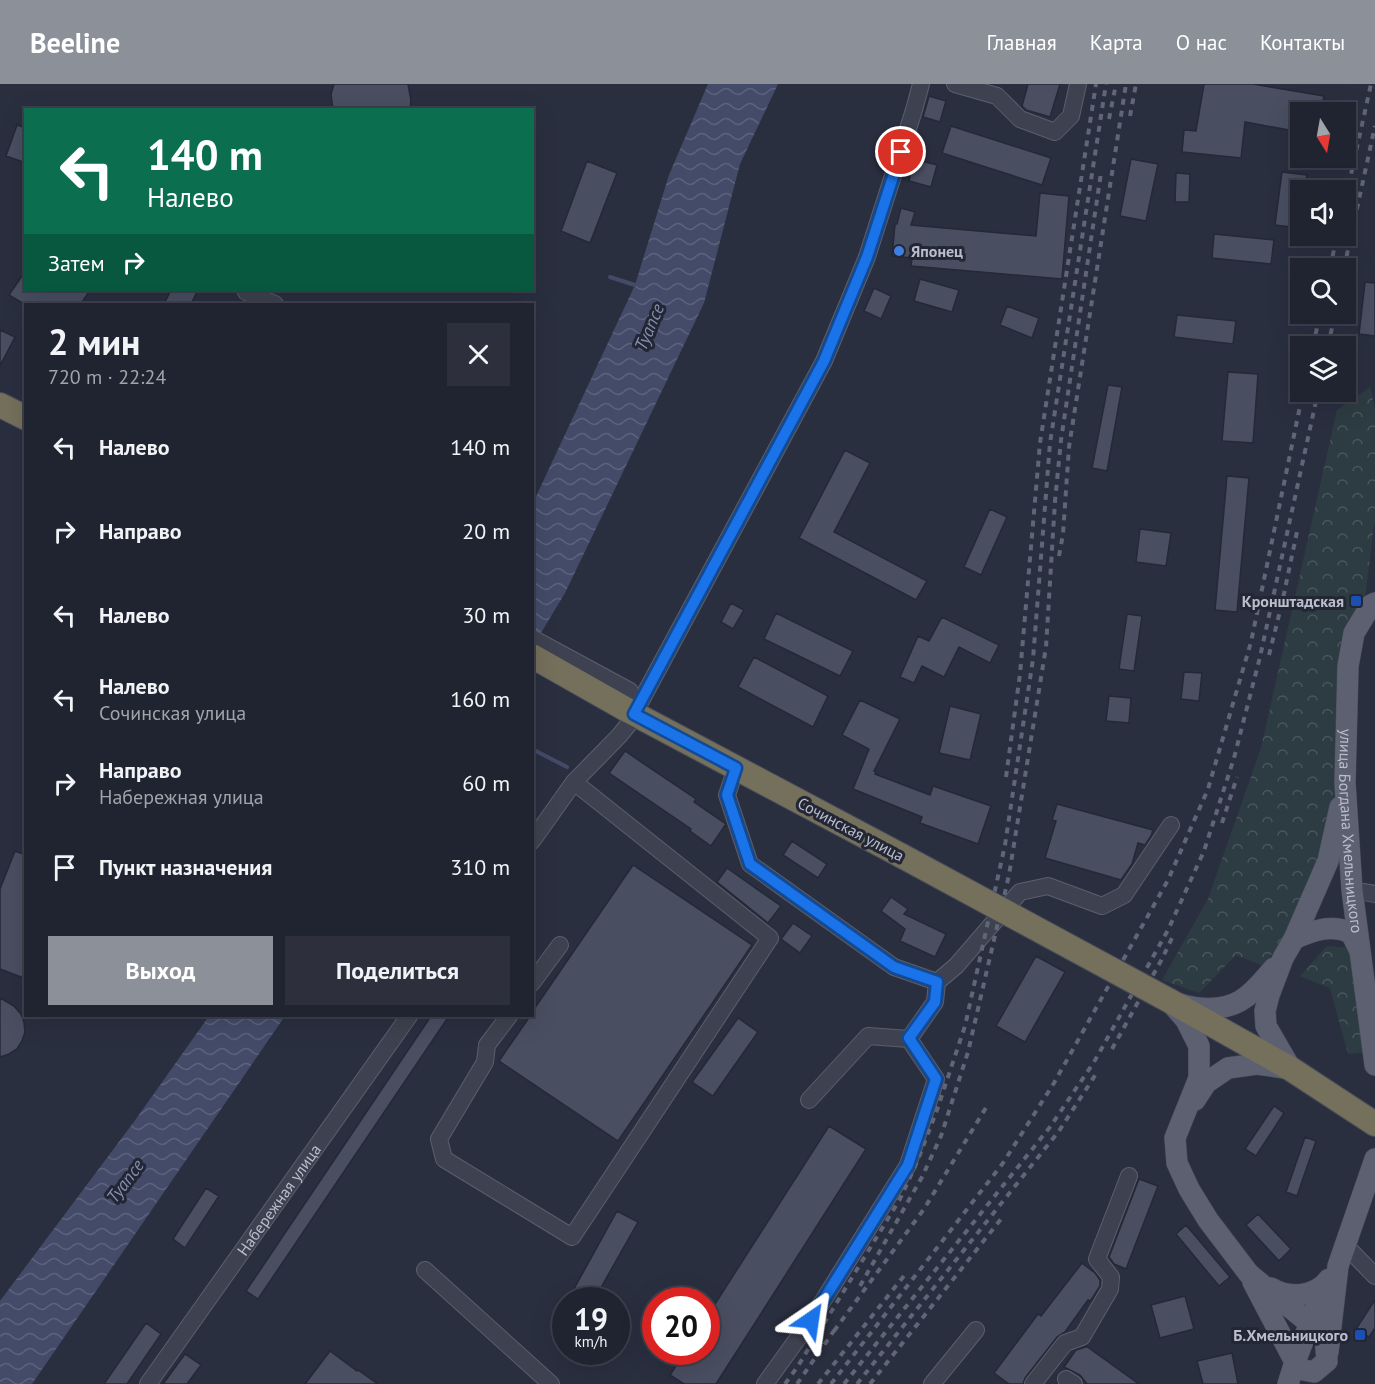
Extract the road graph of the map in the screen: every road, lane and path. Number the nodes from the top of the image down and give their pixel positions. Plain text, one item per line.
1 (921, 84) edge
2 (955, 84) edge
3 (1078, 84) edge
4 (999, 90) edge
5 (246, 292) dead end
6 (273, 303) edge
7 (0, 405) edge
8 (24, 417) edge
9 (1375, 603) edge
10 (534, 639) edge
11 (534, 657) edge
12 (631, 705) junction
13 (736, 768) junction
14 (574, 782) junction
15 (1344, 783) junction
16 (1171, 825) dead end
17 (534, 838) edge
18 (1375, 894) edge
19 (1353, 895) junction
20 (1313, 896) junction
21 (1294, 939) junction
22 (560, 945) dead end
23 (1360, 952) junction
24 (1283, 958) junction
25 (534, 980) edge
26 (937, 982) junction
27 (1170, 1001) junction
28 (408, 1017) edge
29 (508, 1017) edge
30 (909, 1038) junction
31 (1375, 1065) edge
32 (1291, 1069) junction
33 (809, 1100) dead end
34 (1181, 1121) junction
35 (1375, 1124) edge
36 (1375, 1159) edge
37 (1129, 1176) dead end
38 (1345, 1245) junction
39 (1242, 1266) junction
40 (1338, 1266) junction
41 (425, 1270) dead end
42 (1375, 1276) edge
43 (1324, 1286) junction
44 (1309, 1324) junction
45 (976, 1330) dead end
46 (1327, 1360) junction
47 (1295, 1362) junction
48 (148, 1384) edge
49 (551, 1384) edge
50 (765, 1384) edge
51 (932, 1384) edge
52 (1033, 1384) edge
53 (1288, 1384) edge
54 (1318, 1384) edge

1 - 12 street
2 - 4 street
3 - 4 street
5 - 6 street
7 - 8 highway
9 - 15 main road, улица Богдана Хмельницкого
10 - 12 street
11 - 12 highway, Сочинская улица
12 - 13 highway, Сочинская улица
12 - 14 street
13 - 26 street
13 - 27 highway, Сочинская улица, bridge
14 - 17 street
14 - 29 street
15 - 19 main road, улица Богдана Хмельницкого
15 - 20 main road
16 - 26 street
18 - 19 street
19 - 20 main road
19 - 23 main road, улица Богдана Хмельницкого
20 - 21 main road
21 - 23 main road
21 - 24 main road
22 - 25 street
23 - 31 main road, улица Богдана Хмельницкого
24 - 27 main road
24 - 32 main road
26 - 30 street
27 - 32 highway, Сочинская улица
27 - 34 main road
28 - 48 street, Набережная улица
30 - 33 street
30 - 50 street
32 - 34 main road
32 - 35 highway, Сочинская улица
34 - 39 main road
36 - 38 main road
37 - 52 street
38 - 40 main road
38 - 42 street
39 - 43 main road
39 - 44 main road
39 - 47 main road
40 - 43 main road
40 - 46 main road
41 - 49 street
43 - 44 main road
44 - 46 main road
44 - 47 main road
45 - 51 street
46 - 47 main road
46 - 54 main road
47 - 53 main road

